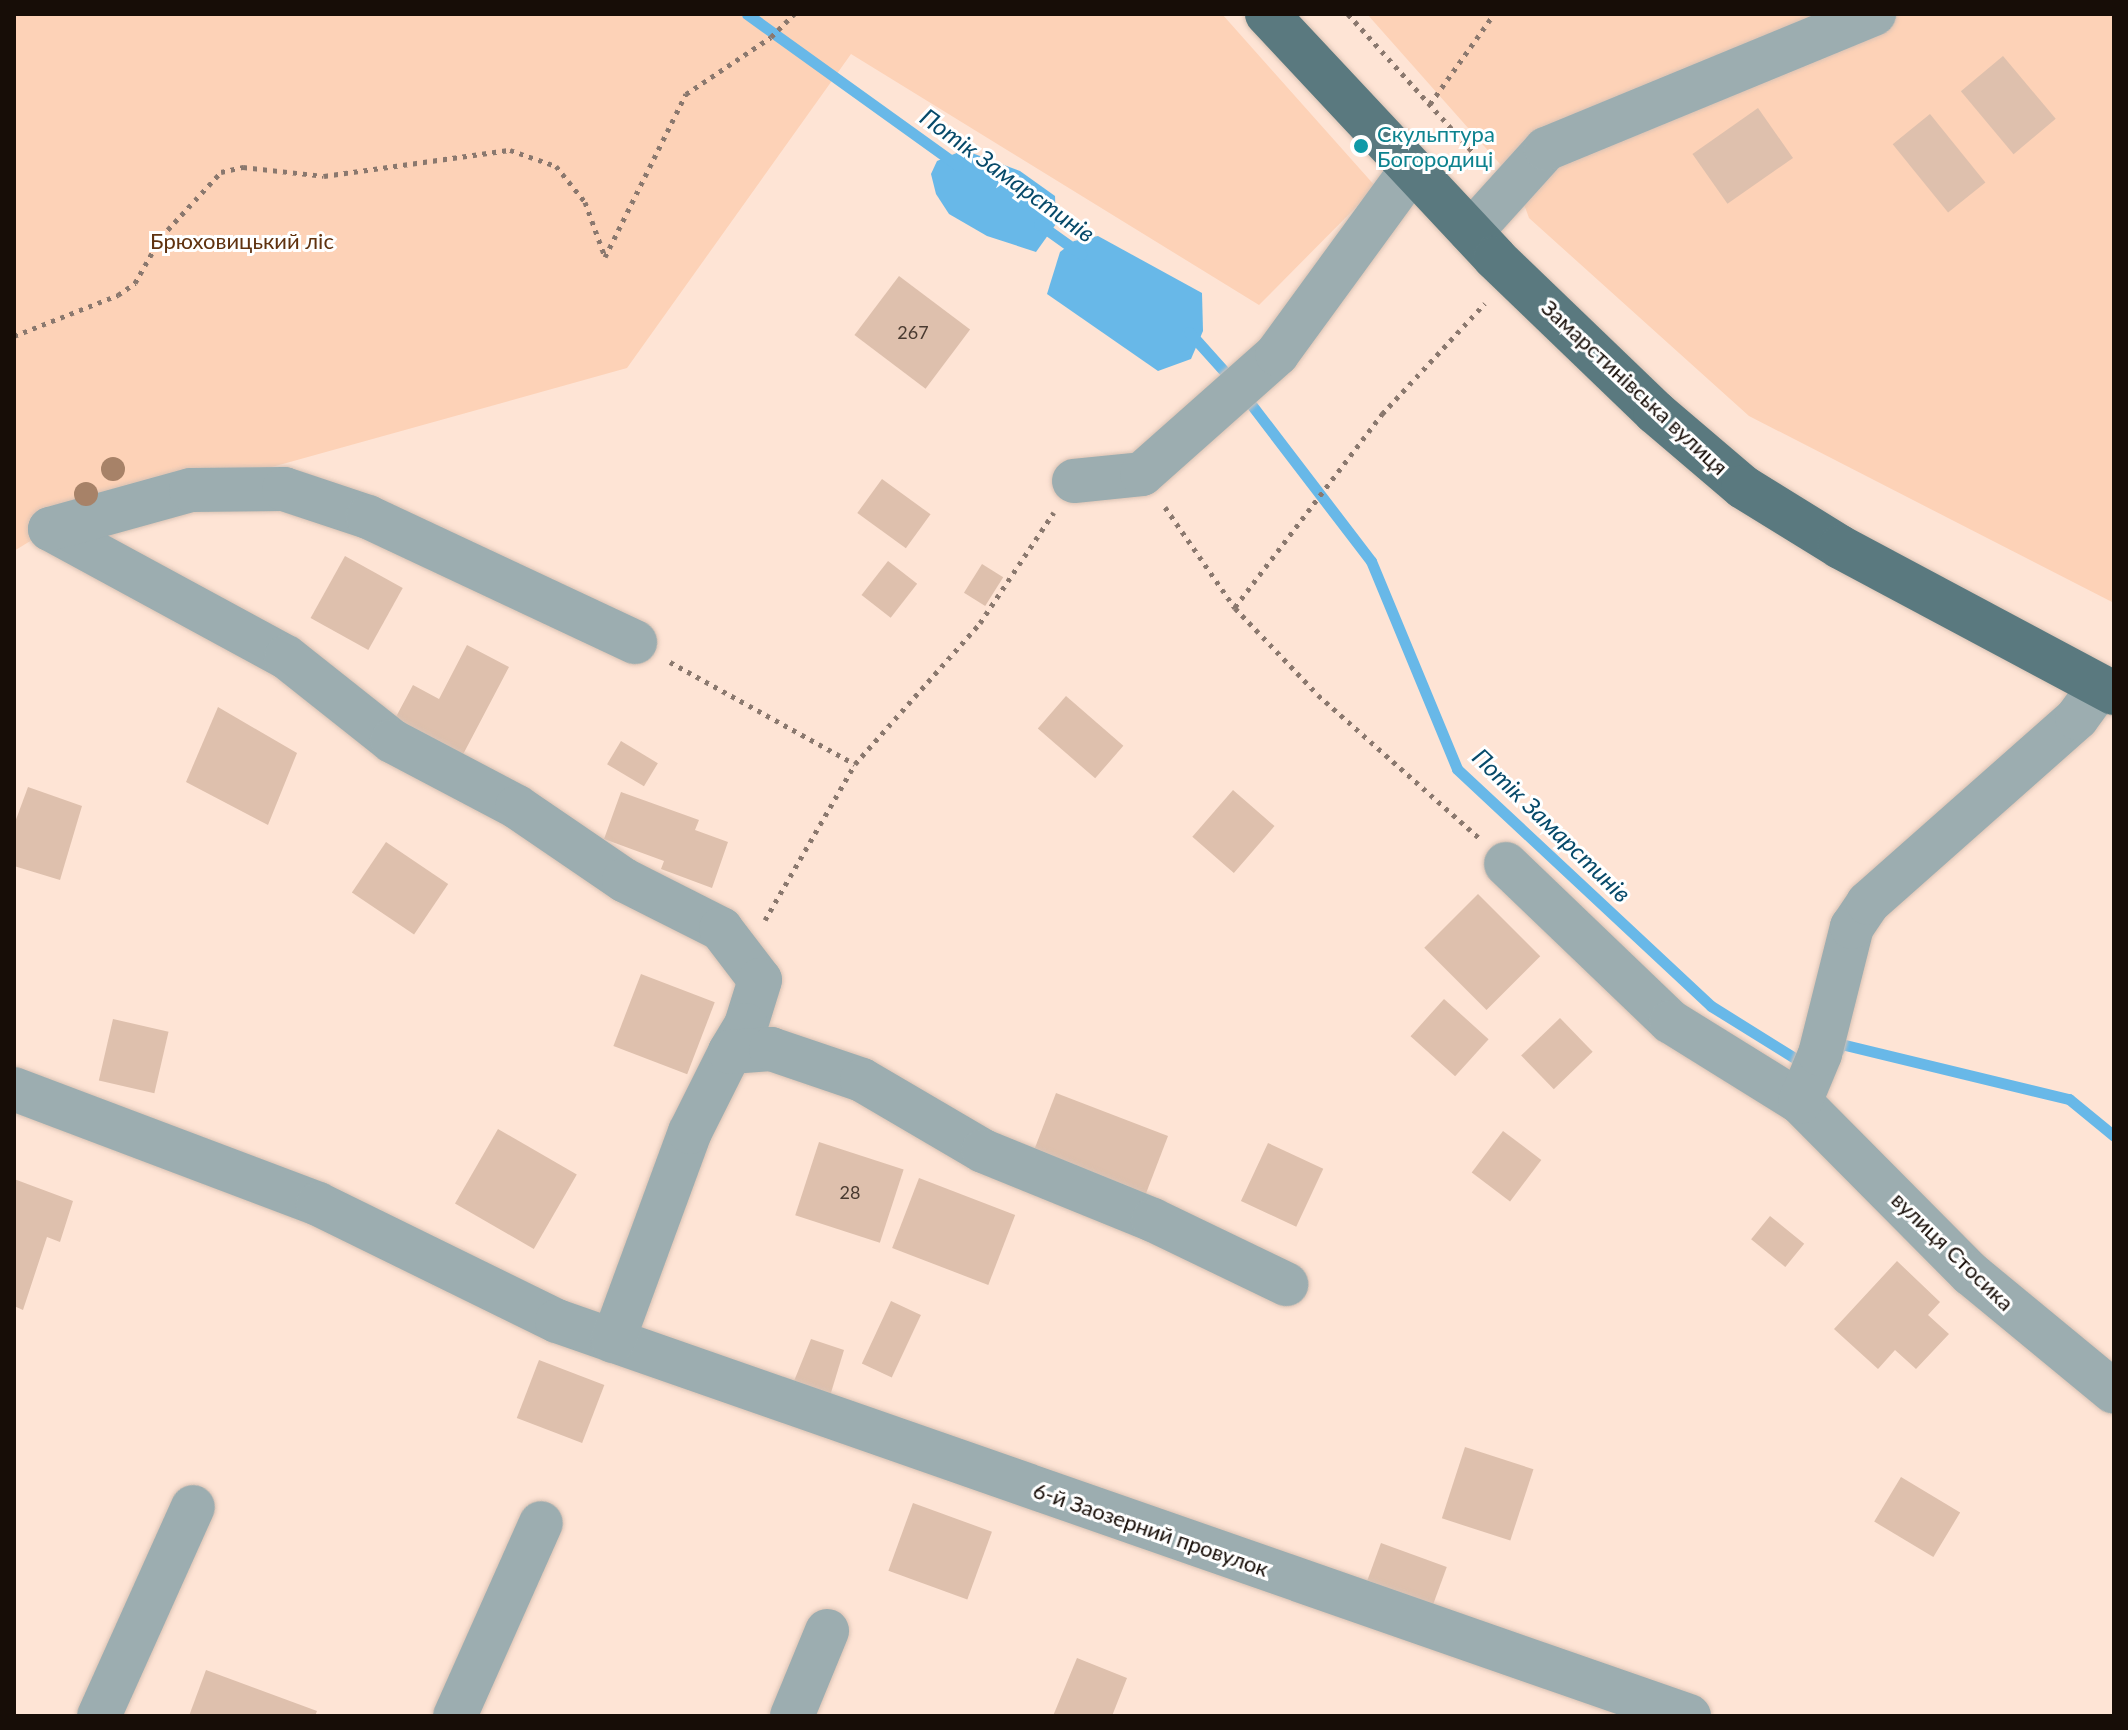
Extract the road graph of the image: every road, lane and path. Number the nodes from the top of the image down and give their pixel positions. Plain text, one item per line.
1 (794, 14) edge
2 (1267, 14) edge
3 (1348, 14) edge
4 (1494, 14) edge
5 (1874, 14) edge
6 (1430, 104) junction
7 (1412, 169) junction
8 (1507, 190) junction
9 (1471, 232) junction
10 (1513, 274) junction
11 (14, 336) edge
12 (1142, 474) junction
13 (1074, 481) joint
14 (1235, 608) junction
15 (635, 642) joint
16 (2107, 689) edge
17 (855, 764) junction
18 (1506, 864) joint
19 (742, 956) junction
20 (730, 1052) junction
21 (14, 1089) edge
22 (1800, 1102) junction
23 (1286, 1284) dead end
24 (613, 1341) junction
25 (2114, 1392) edge
26 (193, 1507) dead end
27 (541, 1523) dead end
28 (827, 1631) dead end
29 (99, 1716) edge
30 (455, 1716) edge
31 (792, 1716) edge
32 (1689, 1716) edge

1 - 11 path
2 - 7 main road, Замарстинівська вулиця
3 - 6 path
4 - 6 path
5 - 8 street
6 - 8 path
7 - 9 main road, Замарстинівська вулиця
7 - 12 street
8 - 9 street
9 - 10 main road, Замарстинівська вулиця
10 - 14 path
10 - 16 main road, Замарстинівська вулиця
12 - 13 street
12 - 14 path
13 - 17 path
14 - 18 path
15 - 17 path
15 - 19 street
16 - 22 street
17 - 19 path
18 - 22 street, вулиця Стосика
19 - 20 street
20 - 23 street
20 - 24 street
21 - 24 street, 6-й Заозерний провулок
22 - 25 street, вулиця Стосика
24 - 32 street, 6-й Заозерний провулок
26 - 29 street
27 - 30 street
28 - 31 street

